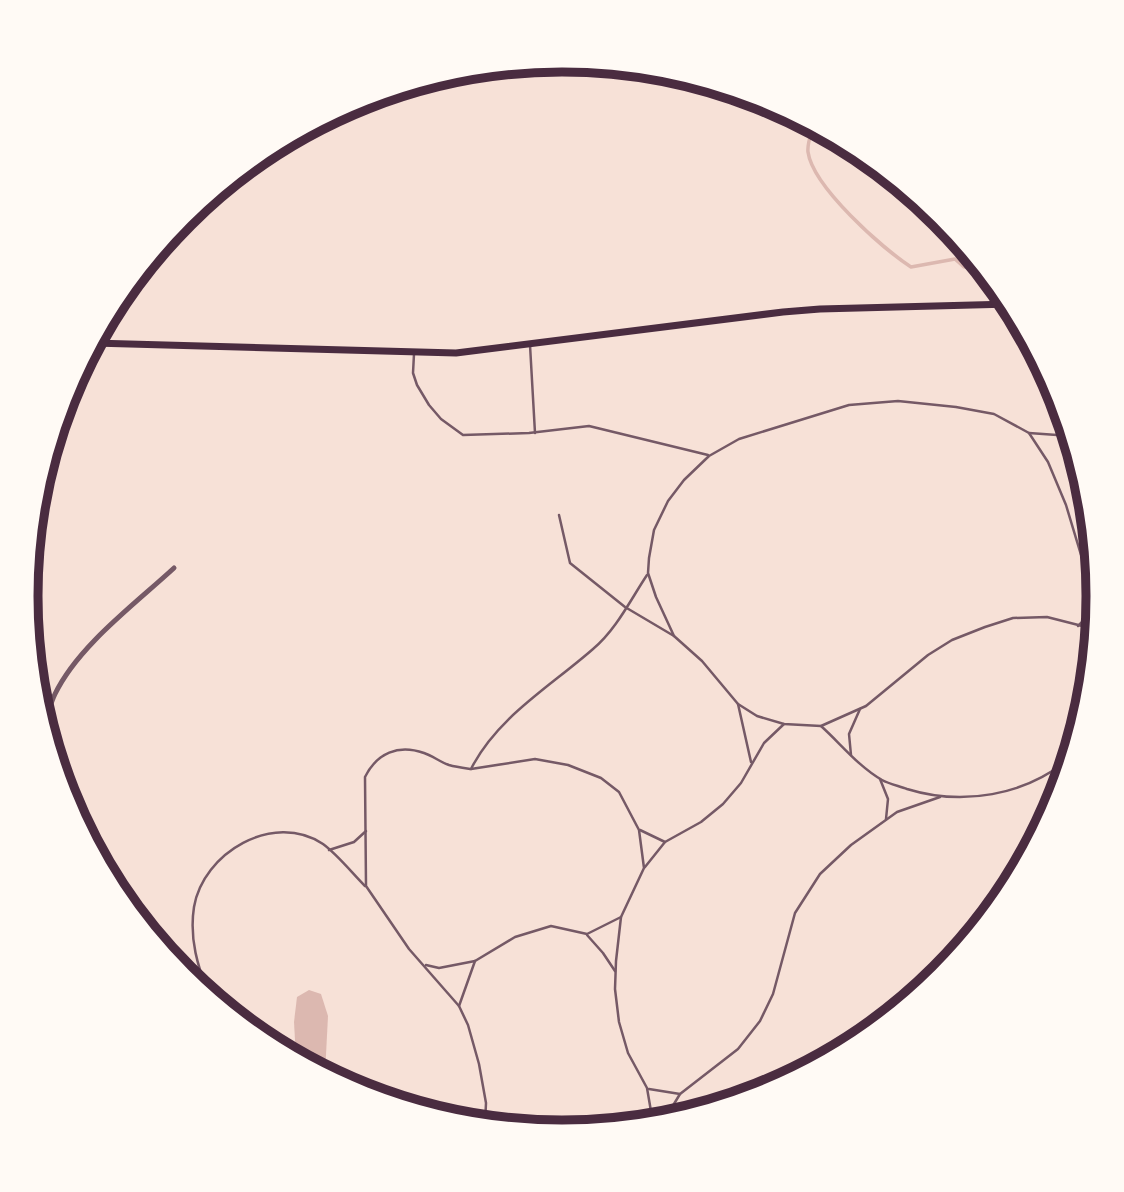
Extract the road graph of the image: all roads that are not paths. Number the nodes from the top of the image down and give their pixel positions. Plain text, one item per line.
1 (997, 304) edge
2 (104, 343) edge
3 (530, 345) junction
4 (414, 354) junction
5 (535, 433) junction
6 (1029, 433) junction
7 (1060, 435) edge
8 (709, 456) junction
9 (559, 515) dead end
10 (174, 568) dead end
11 (1084, 570) edge
12 (648, 573) junction
13 (625, 607) junction
14 (1085, 619) edge
15 (1078, 626) junction
16 (1084, 627) edge
17 (674, 636) junction
18 (738, 704) junction
19 (51, 706) edge
20 (860, 709) junction
21 (784, 724) junction
22 (821, 726) junction
23 (851, 755) junction
24 (751, 762) junction
25 (1057, 765) edge
26 (471, 769) junction
27 (880, 779) junction
28 (940, 797) junction
29 (886, 819) junction
30 (639, 830) junction
31 (366, 831) junction
32 (665, 842) junction
33 (329, 850) junction
34 (644, 868) junction
35 (366, 886) junction
36 (621, 917) junction
37 (587, 934) junction
38 (475, 961) junction
39 (424, 965) junction
40 (615, 971) junction
41 (202, 975) edge
42 (459, 1006) junction
43 (648, 1088) junction
44 (680, 1094) junction
45 (672, 1107) edge
46 (651, 1111) edge
47 (486, 1114) edge

1 - 3 main road
2 - 4 main road
3 - 4 main road
3 - 5 lane
4 - 5 lane
5 - 8 lane
6 - 7 lane
6 - 8 lane
6 - 11 lane
8 - 12 lane
9 - 13 lane
10 - 19 street
12 - 13 lane
12 - 17 lane
13 - 17 lane
13 - 26 lane
14 - 15 lane
15 - 16 lane
15 - 20 lane
17 - 18 lane
18 - 21 lane
18 - 24 lane
20 - 22 lane
20 - 23 lane
21 - 22 lane
21 - 24 lane
22 - 23 lane
23 - 27 lane
24 - 32 lane
25 - 28 lane
26 - 30 lane
26 - 31 lane
27 - 28 lane
27 - 29 lane
28 - 29 lane
29 - 44 lane
30 - 32 lane
30 - 34 lane
31 - 33 lane
31 - 35 lane
32 - 34 lane
33 - 35 lane
33 - 41 lane
34 - 36 lane
35 - 39 lane
36 - 37 lane
36 - 40 lane
37 - 38 lane
37 - 40 lane
38 - 39 lane
38 - 42 lane
39 - 42 lane
40 - 43 lane
42 - 47 lane
43 - 44 lane
43 - 46 lane
44 - 45 lane

